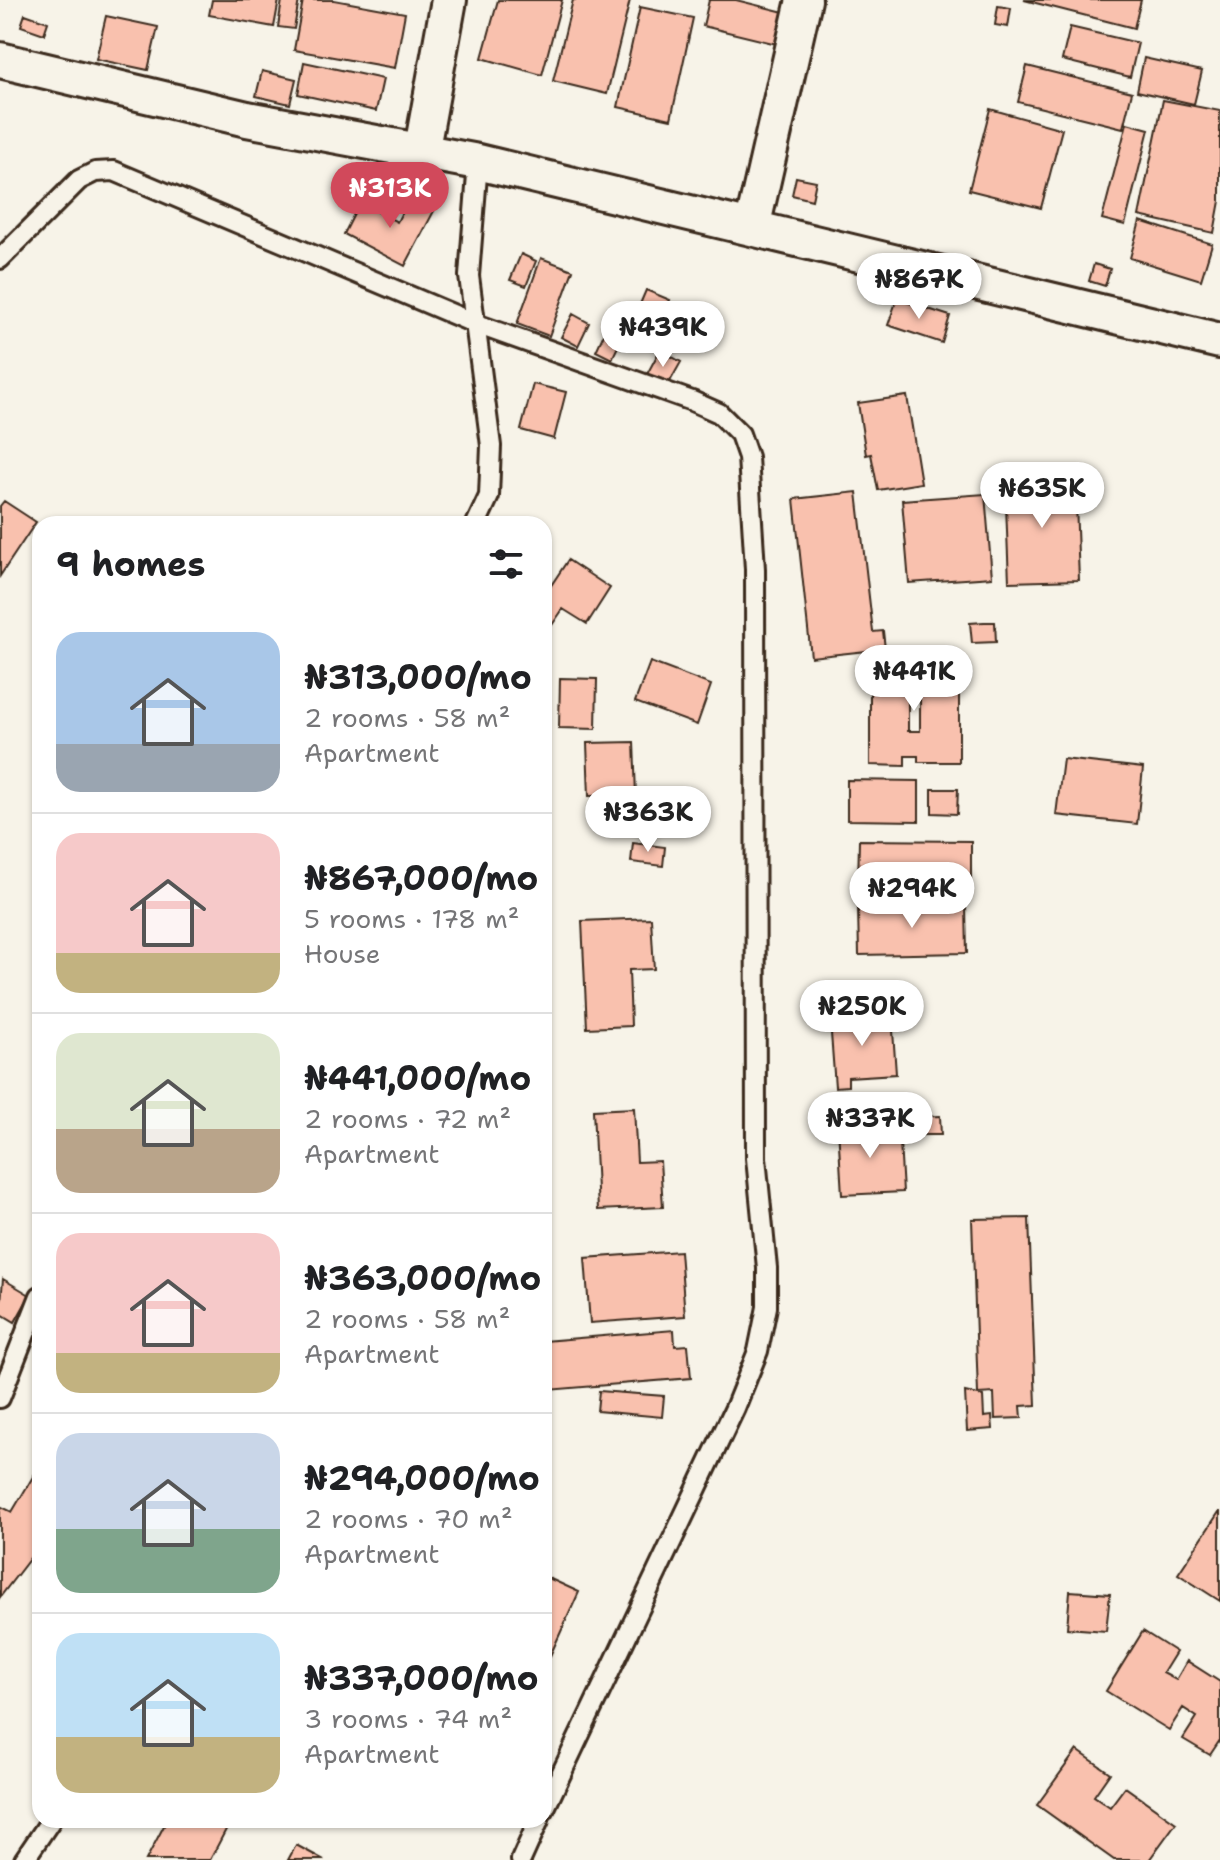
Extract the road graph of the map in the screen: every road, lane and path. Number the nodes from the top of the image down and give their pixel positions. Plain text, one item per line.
1 (449, 0) edge
2 (804, 0) edge
3 (0, 60) edge
4 (421, 154) junction
5 (478, 162) junction
6 (752, 228) junction
7 (0, 259) edge
8 (476, 324) junction
9 (1220, 341) edge
10 (480, 516) edge
11 (32, 1316) edge
12 (0, 1398) edge
13 (552, 1793) edge
14 (46, 1828) edge
15 (535, 1828) edge
16 (24, 1860) edge
17 (521, 1860) edge

1 - 4 street
2 - 6 street
3 - 4 street
4 - 5 street
5 - 6 street
5 - 8 lane
6 - 9 street
7 - 8 lane
8 - 10 lane
8 - 13 lane
11 - 12 lane
14 - 16 lane
15 - 17 lane

